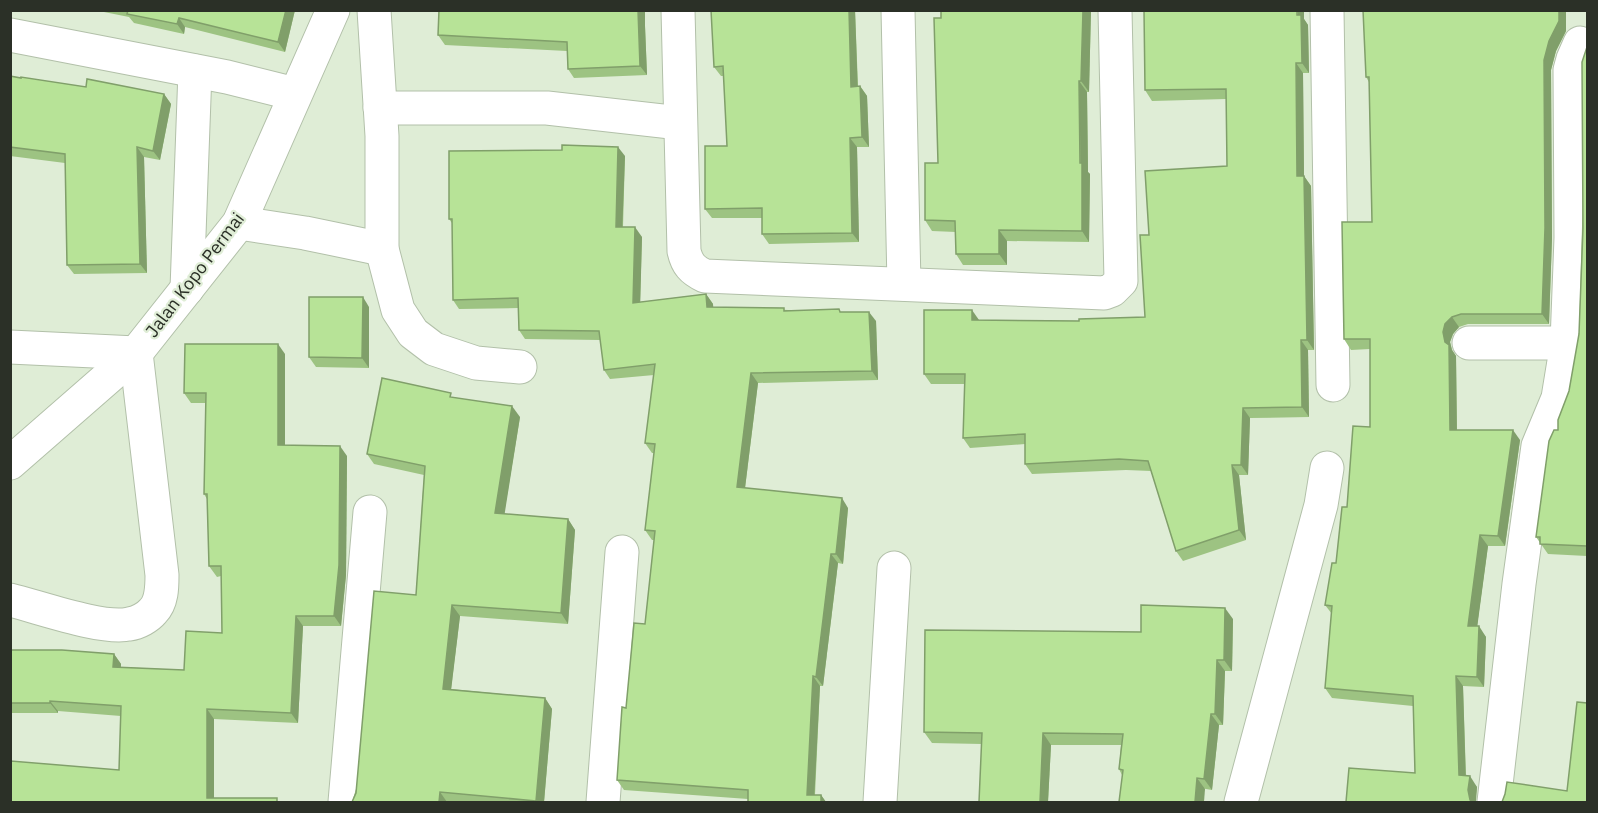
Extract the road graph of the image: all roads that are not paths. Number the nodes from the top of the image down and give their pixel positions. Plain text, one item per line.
1 (333, 10) edge
2 (374, 10) edge
3 (678, 10) edge
4 (898, 10) edge
5 (1115, 10) edge
6 (1327, 10) edge
7 (10, 35) edge
8 (1580, 43) dead end
9 (195, 71) junction
10 (295, 94) junction
11 (380, 108) junction
12 (680, 123) junction
13 (238, 223) junction
14 (382, 249) junction
15 (904, 285) junction
16 (187, 289) junction
17 (1469, 343) dead end
18 (1567, 343) junction
19 (10, 347) edge
20 (136, 353) junction
21 (520, 367) dead end
22 (1333, 385) dead end
23 (10, 463) edge
24 (1327, 468) dead end
25 (370, 512) dead end
26 (622, 552) dead end
27 (894, 568) dead end
28 (10, 600) edge
29 (345, 802) edge
30 (603, 802) edge
31 (880, 802) edge
32 (1241, 802) edge
33 (1494, 802) edge

1 - 10 street, Jalan Kopo Permai
2 - 11 street
3 - 12 street
4 - 15 street
5 - 15 street
6 - 22 street
7 - 9 street
8 - 18 street
9 - 10 street
9 - 16 street
10 - 13 street, Jalan Kopo Permai
11 - 12 street
11 - 14 street
12 - 15 street
13 - 14 street
13 - 16 street, Jalan Kopo Permai
14 - 21 street
16 - 20 street, Jalan Kopo Permai
17 - 18 street
18 - 33 street
19 - 20 street
20 - 23 street, Jalan Kopo Permai
20 - 28 street
24 - 32 street
25 - 29 street
26 - 30 street
27 - 31 street

